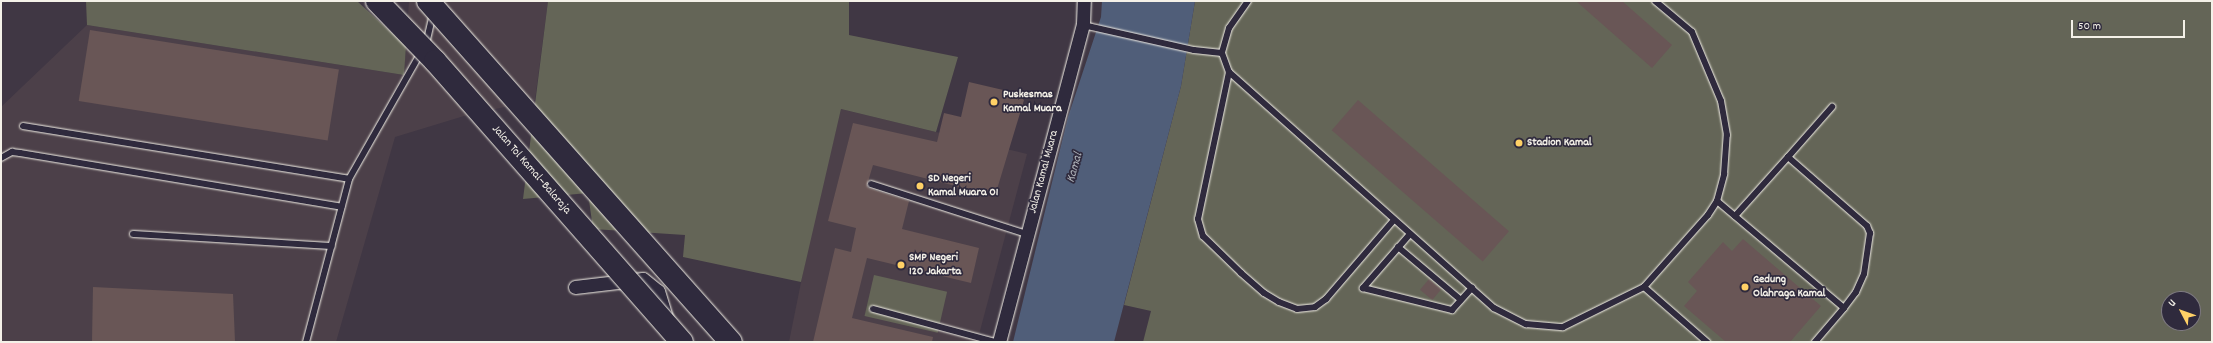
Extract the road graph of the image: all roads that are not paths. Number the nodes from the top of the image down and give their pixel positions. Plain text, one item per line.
1 (377, 1) edge
2 (428, 1) edge
3 (435, 1) edge
4 (1084, 1) edge
5 (1248, 1) edge
6 (1655, 1) edge
7 (1088, 25) junction
8 (1222, 53) junction
9 (1229, 72) junction
10 (1832, 107) dead end
11 (23, 126) dead end
12 (1788, 157) junction
13 (1, 158) edge
14 (349, 179) junction
15 (871, 184) dead end
16 (1717, 201) junction
17 (342, 207) junction
18 (1735, 216) junction
19 (1394, 220) junction
20 (133, 234) dead end
21 (1027, 234) junction
22 (1410, 234) junction
23 (332, 246) junction
24 (1398, 247) junction
25 (575, 287) dead end
26 (1644, 287) junction
27 (1472, 288) junction
28 (1461, 300) junction
29 (1844, 308) junction
30 (873, 309) dead end
31 (306, 342) edge
32 (673, 342) edge
33 (682, 342) edge
34 (731, 342) edge
35 (996, 342) edge
36 (999, 342) edge
37 (1707, 342) edge
38 (1815, 342) edge

1 - 33 highway, Jalan Tol Kamal–Balaraja, bridge
2 - 34 highway, bridge
3 - 14 lane
4 - 7 street, Jalan Kamal Muara
5 - 8 lane
6 - 16 lane
7 - 8 lane
7 - 21 street, Jalan Kamal Muara
8 - 9 lane
9 - 19 lane
9 - 19 lane
10 - 12 lane
11 - 14 lane
12 - 18 lane
12 - 29 lane
13 - 17 lane
14 - 17 lane
15 - 21 lane
16 - 18 lane
16 - 26 lane
17 - 23 lane
18 - 29 lane
19 - 22 lane
20 - 23 lane
21 - 36 street, Jalan Kamal Muara
22 - 24 lane
22 - 27 lane
23 - 31 lane
24 - 28 lane
24 - 28 lane
25 - 32 street
26 - 27 lane
26 - 37 lane
27 - 28 lane
29 - 38 lane
30 - 35 lane

